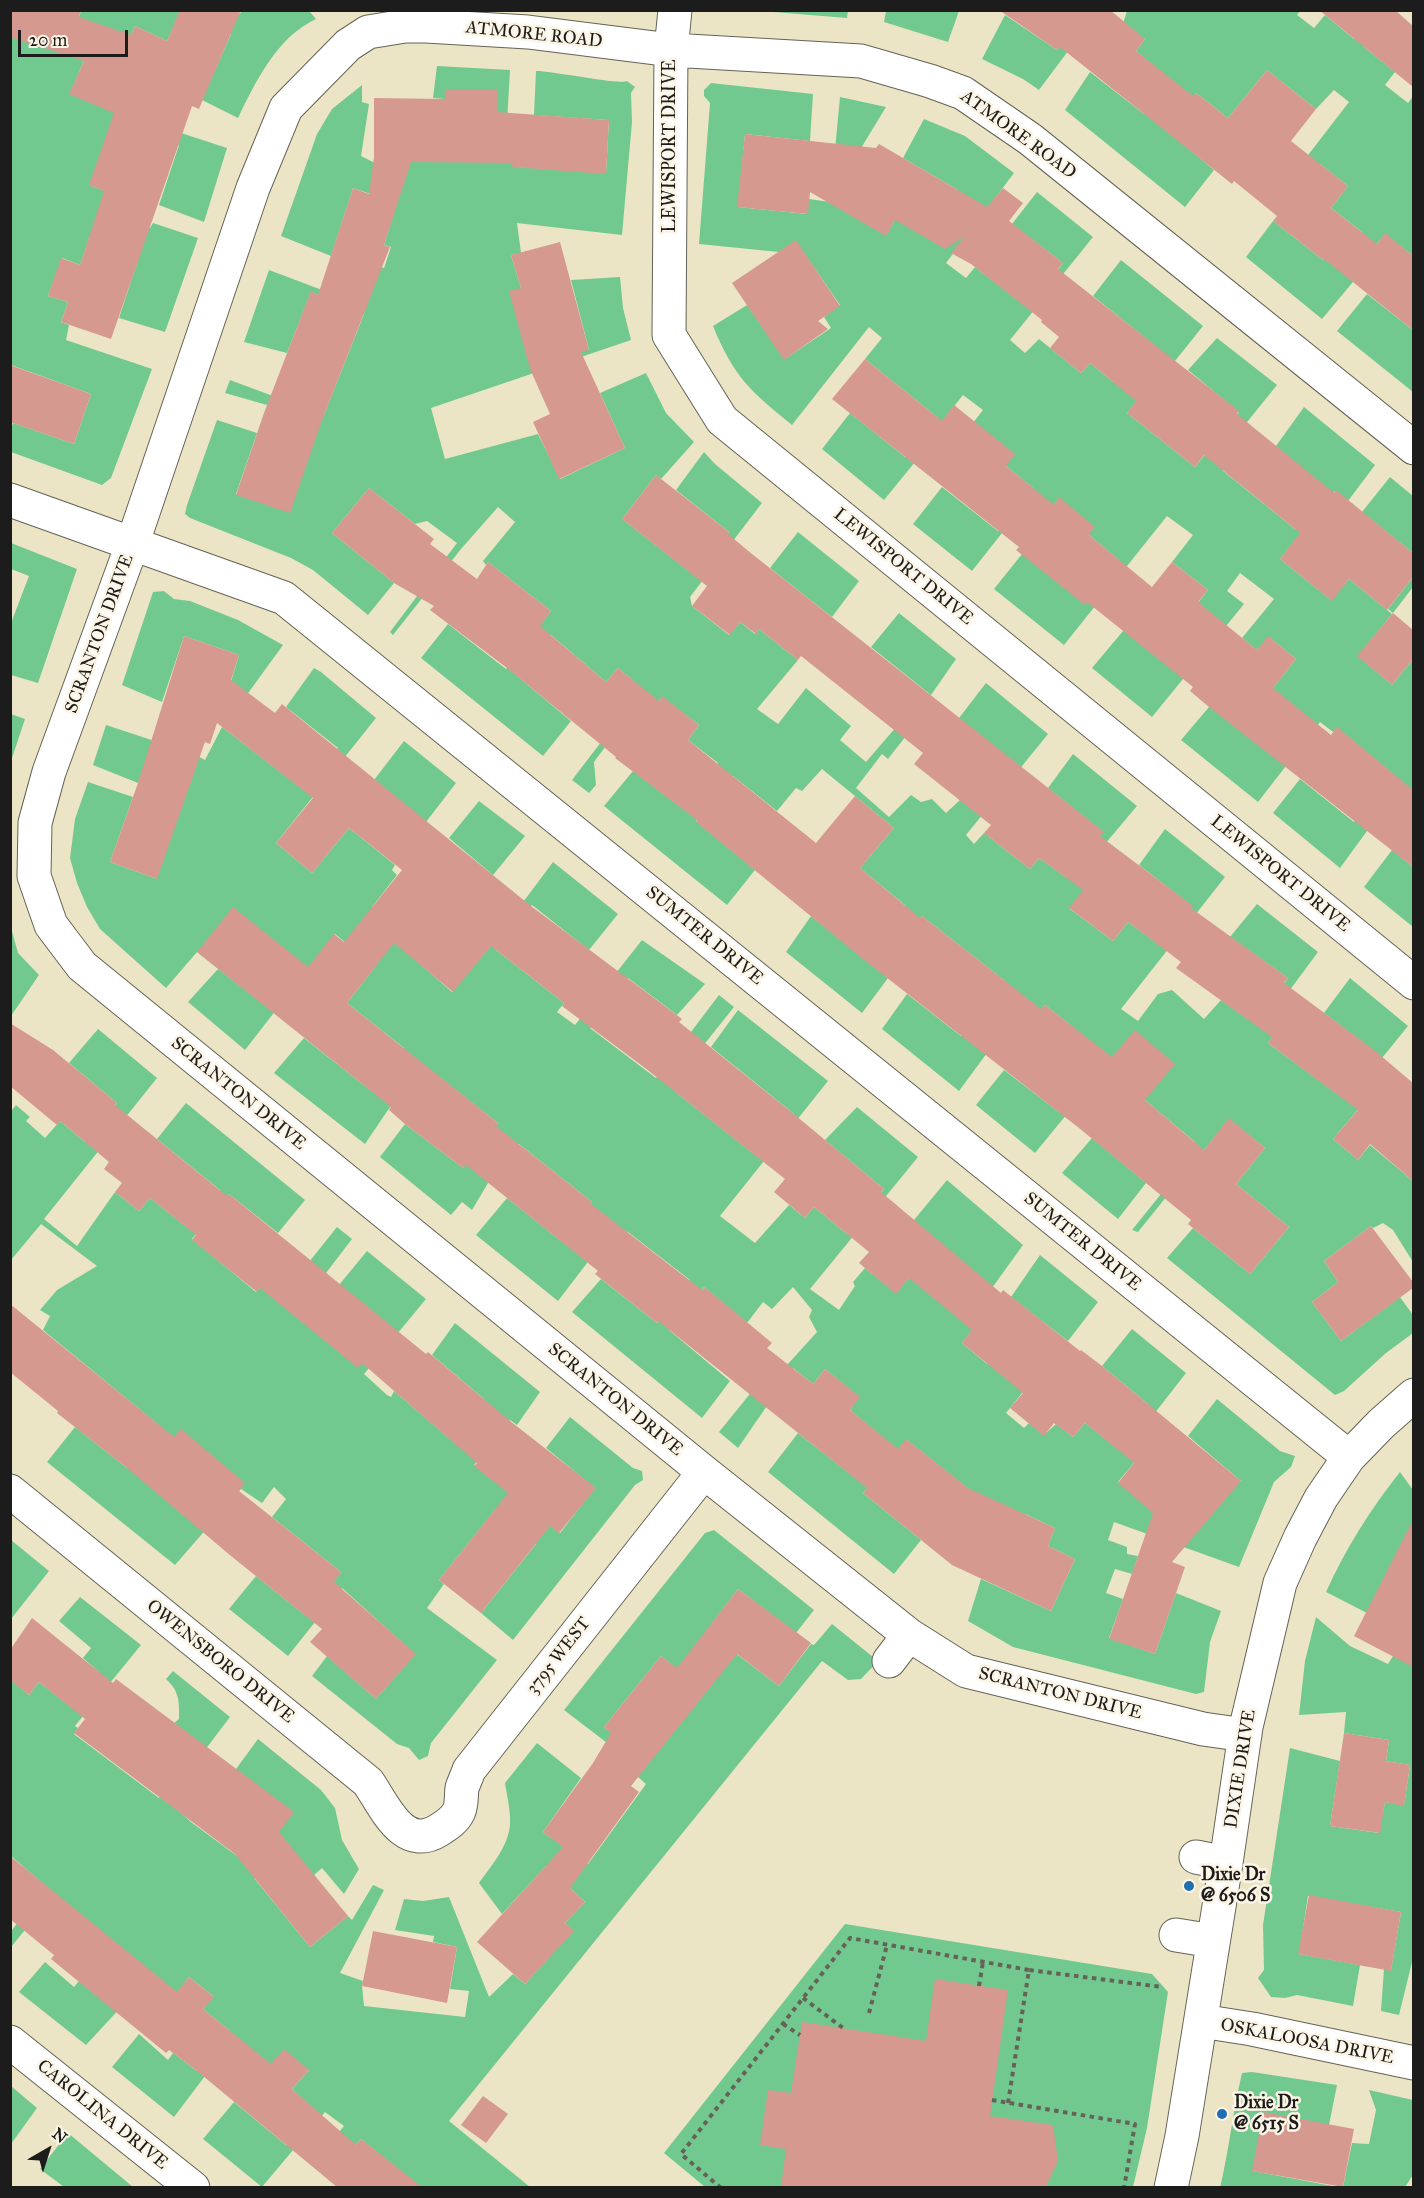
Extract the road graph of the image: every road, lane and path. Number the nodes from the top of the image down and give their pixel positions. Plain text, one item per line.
1 (675, 10) edge
2 (357, 38) joint
3 (671, 50) junction
4 (1413, 448) edge
5 (10, 500) edge
6 (132, 545) junction
7 (1413, 982) edge
8 (1413, 1395) edge
9 (1349, 1457) junction
10 (704, 1472) junction
11 (10, 1491) edge
12 (909, 1635) junction
13 (889, 1661) dead end
14 (1245, 1735) junction
15 (421, 1836) joint
16 (1176, 1935) dead end
17 (1214, 1941) junction
18 (887, 1945) junction
19 (983, 1962) junction
20 (1029, 1970) junction
21 (978, 1986) dead end
22 (1162, 1987) dead end
23 (803, 1998) junction
24 (869, 2013) dead end
25 (1201, 2021) junction
26 (783, 2024) junction
27 (843, 2028) dead end
28 (800, 2035) dead end
29 (10, 2042) edge
30 (1413, 2063) edge
31 (992, 2100) dead end
32 (1008, 2103) junction
33 (193, 2187) edge
34 (721, 2187) edge
35 (1124, 2187) edge
36 (1171, 2187) edge

1 - 3 street, LEWISPORT DRIVE
2 - 3 street, ATMORE ROAD
2 - 6 street, SCRANTON DRIVE
3 - 4 street, ATMORE ROAD
3 - 7 street, LEWISPORT DRIVE
5 - 6 street, SUMTER DRIVE
6 - 9 street, SUMTER DRIVE
6 - 10 street, SCRANTON DRIVE
8 - 9 street, DIXIE DRIVE
9 - 14 street, DIXIE DRIVE
10 - 12 street, SCRANTON DRIVE
10 - 15 street, 3795 WEST
11 - 15 street, OWENSBORO DRIVE
12 - 13 street
12 - 14 street, SCRANTON DRIVE
14 - 17 street, DIXIE DRIVE
16 - 17 street
17 - 25 street, DIXIE DRIVE
18 - 19 path
18 - 23 path
18 - 24 path
19 - 20 path
19 - 21 path
20 - 22 path
20 - 32 path
23 - 26 path
23 - 27 path
25 - 30 street, OSKALOOSA DRIVE
25 - 36 street, DIXIE DRIVE
26 - 28 path
26 - 34 path
29 - 33 street, CAROLINA DRIVE
31 - 32 path
32 - 35 path

